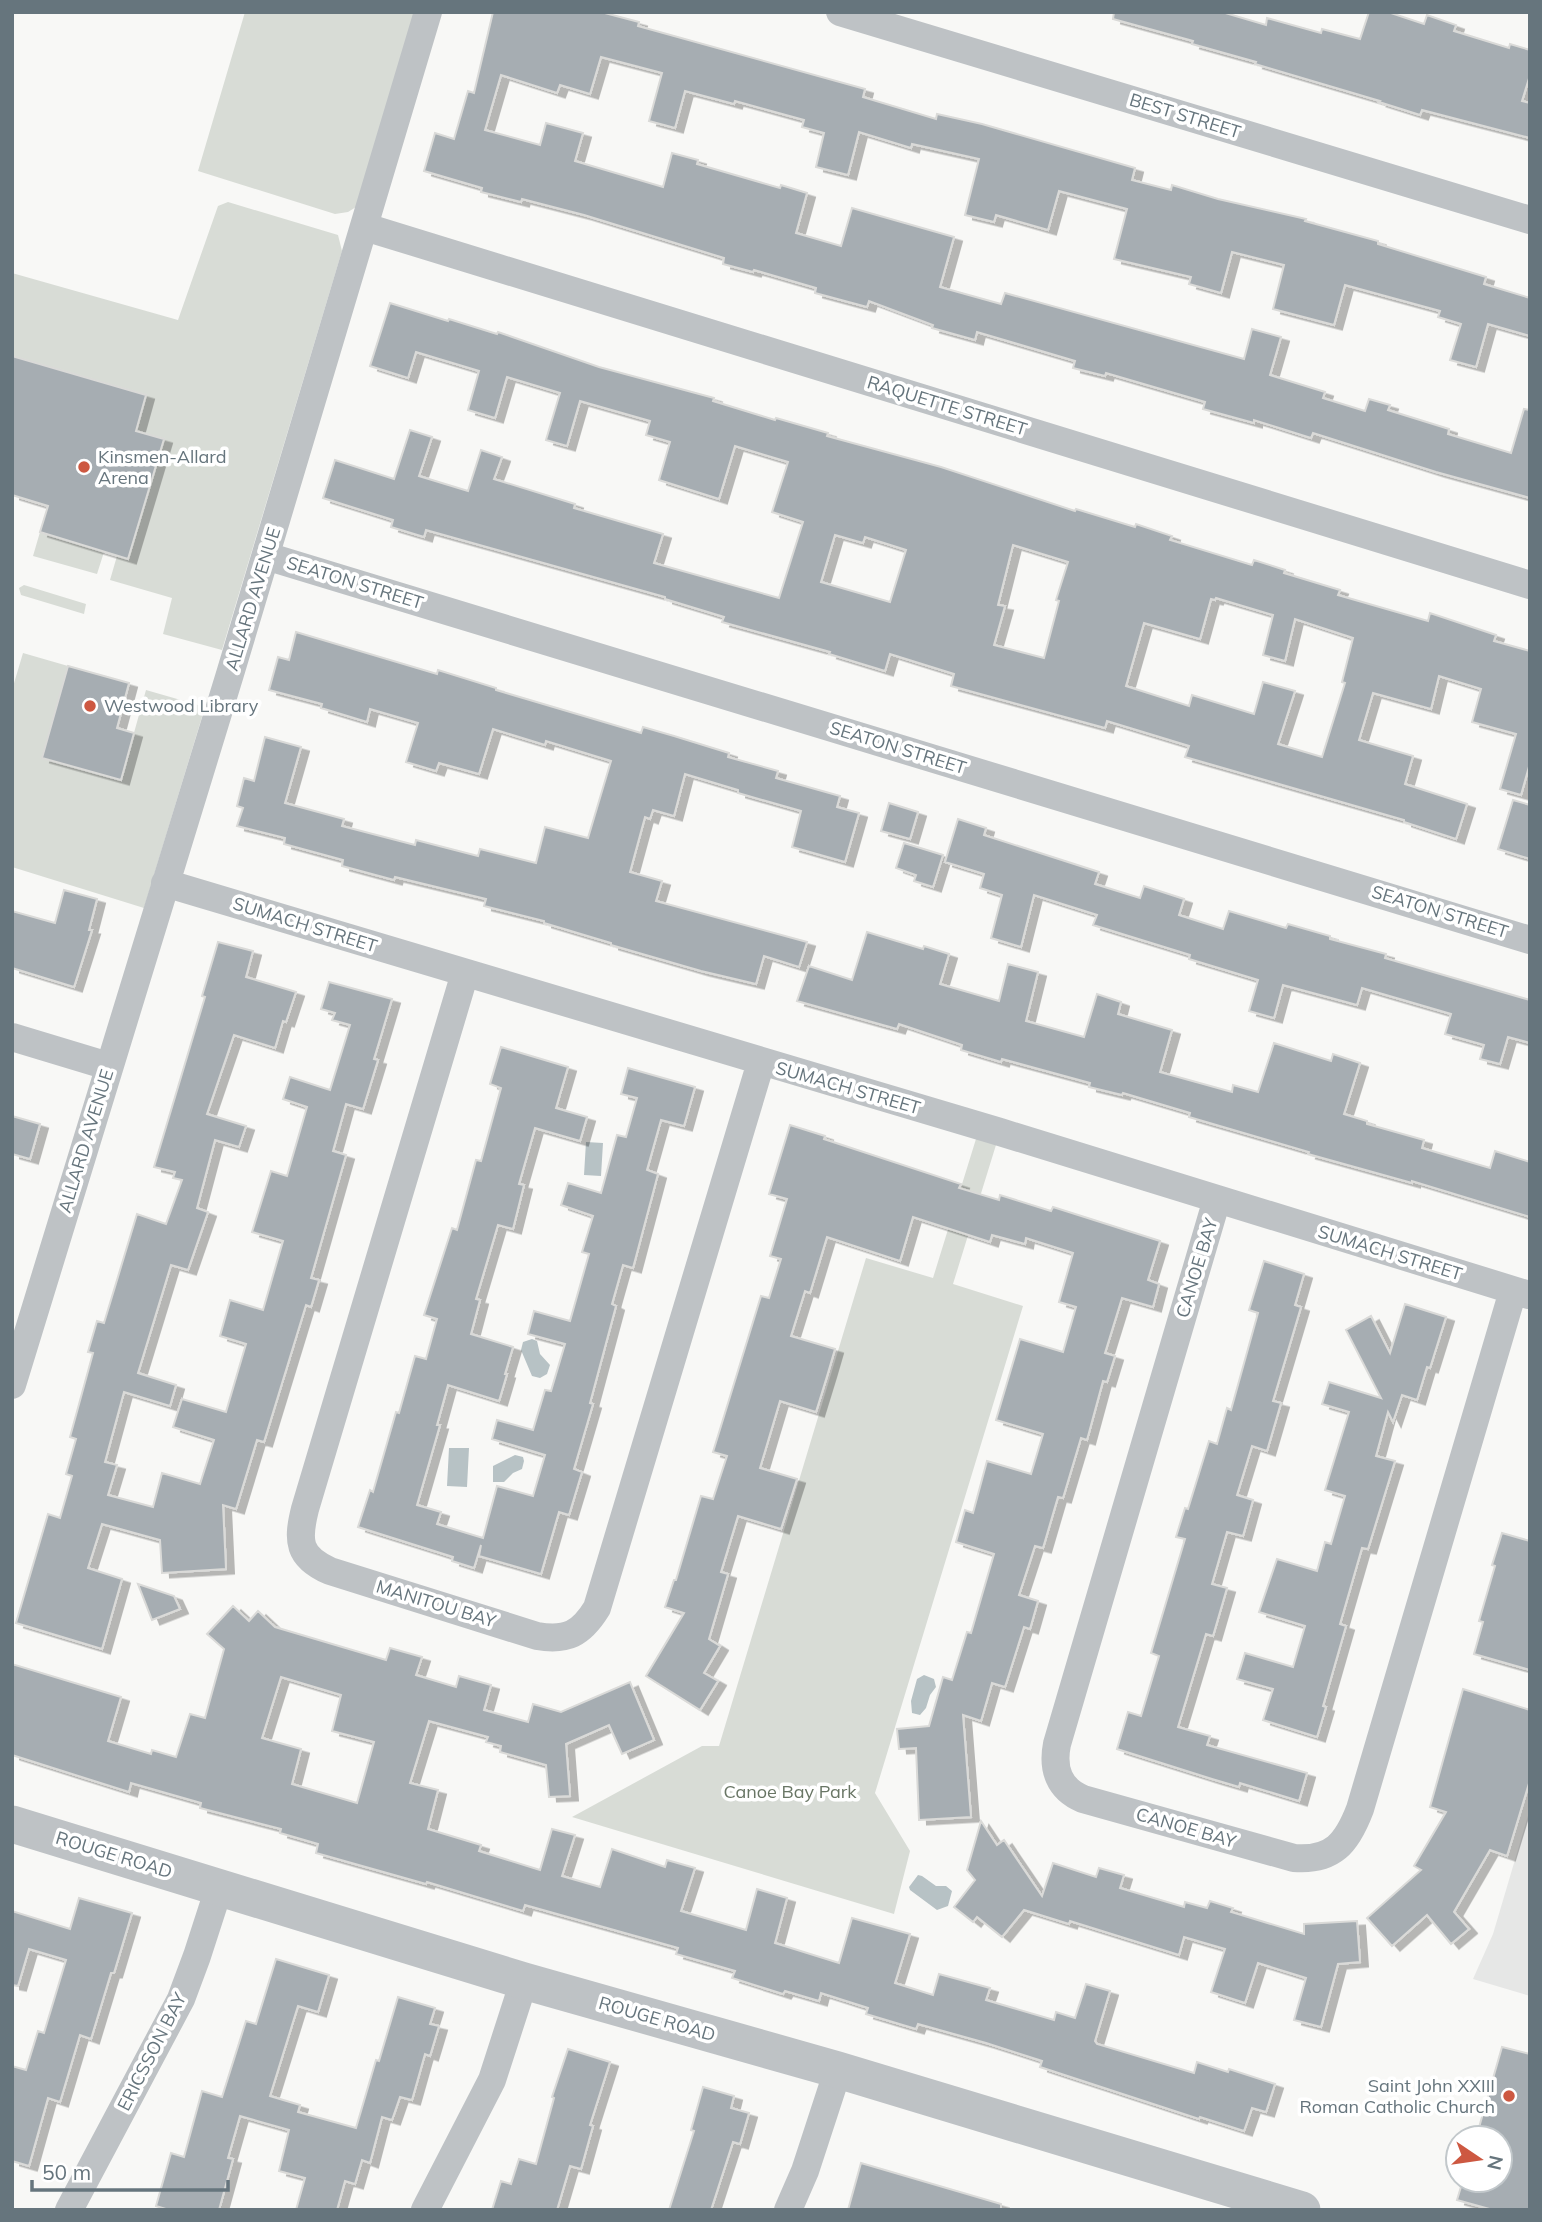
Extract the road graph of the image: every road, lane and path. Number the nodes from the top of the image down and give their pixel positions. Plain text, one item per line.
1 (428, 12) edge
2 (840, 12) edge
3 (1530, 220) edge
4 (365, 227) junction
5 (266, 556) junction
6 (1530, 585) edge
7 (165, 883) junction
8 (1530, 940) edge
9 (465, 973) junction
10 (12, 1037) edge
11 (761, 1062) junction
12 (108, 1066) junction
13 (1217, 1199) junction
14 (1521, 1293) edge
15 (13, 1377) edge
16 (12, 1824) edge
17 (219, 1888) junction
18 (523, 1981) junction
19 (838, 2070) junction
20 (69, 2210) edge
21 (425, 2210) edge
22 (788, 2210) edge
23 (1302, 2210) edge

1 - 4 street, ALLARD AVENUE
2 - 3 street, BEST STREET
4 - 5 street, ALLARD AVENUE
4 - 6 street, RAQUETTE STREET
5 - 7 street, ALLARD AVENUE
5 - 8 street, SEATON STREET
7 - 9 street, SUMACH STREET
7 - 12 street, ALLARD AVENUE
9 - 11 street, SUMACH STREET
9 - 11 street, MANITOU BAY
10 - 12 street
11 - 13 street, SUMACH STREET
12 - 15 street, ALLARD AVENUE
13 - 14 street, SUMACH STREET
13 - 14 street, CANOE BAY
16 - 17 street, ROUGE ROAD
17 - 18 street, ROUGE ROAD
17 - 20 street, ERICSSON BAY
18 - 19 street, ROUGE ROAD
18 - 21 street
19 - 22 street
19 - 23 street, ROUGE ROAD

